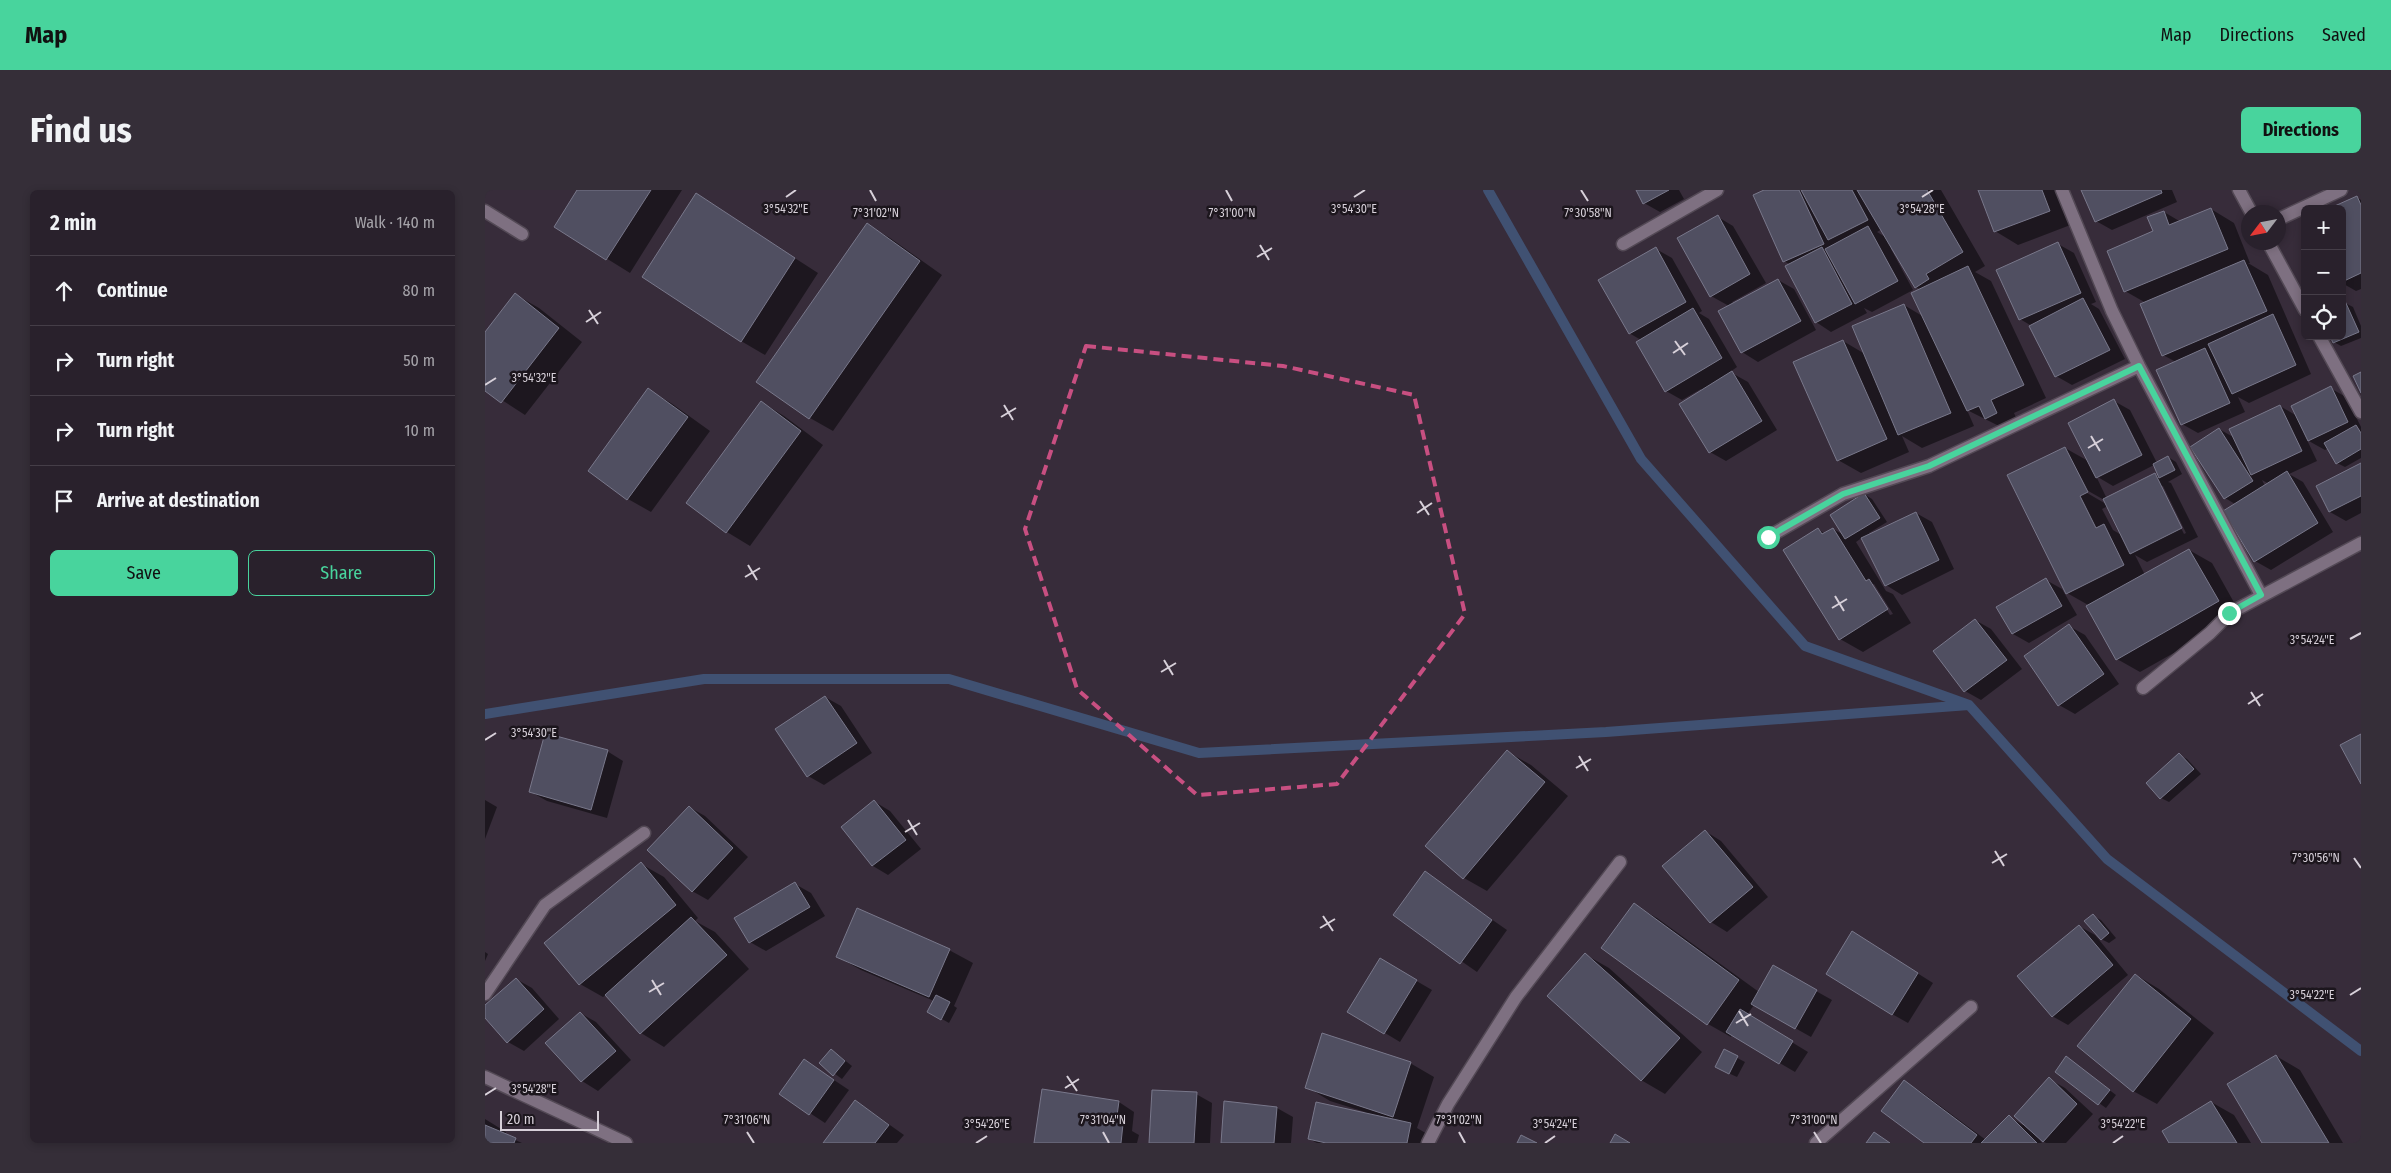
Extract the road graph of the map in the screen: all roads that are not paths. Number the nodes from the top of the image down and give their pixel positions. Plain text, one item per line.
1 (1717, 190) edge
2 (2062, 190) edge
3 (2239, 190) edge
4 (2341, 190) edge
5 (2247, 205) edge
6 (485, 211) edge
7 (2286, 216) edge
8 (522, 234) dead end
9 (1623, 244) dead end
10 (2272, 250) edge
11 (2301, 303) edge
12 (2321, 340) edge
13 (2139, 366) junction
14 (2361, 412) edge
15 (1768, 537) dead end
16 (2361, 543) edge
17 (2261, 595) junction
18 (2143, 688) dead end
19 (644, 833) dead end
20 (1620, 862) dead end
21 (485, 994) edge
22 (1971, 1007) dead end
23 (485, 1077) edge
24 (626, 1143) edge
25 (1428, 1143) edge
26 (1816, 1143) edge

1 - 9 street
2 - 13 street
3 - 5 street
4 - 7 street
6 - 8 street
10 - 11 street
12 - 14 street
13 - 15 street
13 - 17 street
16 - 17 street
17 - 18 street
19 - 21 street
20 - 25 street
22 - 26 street
23 - 24 street

